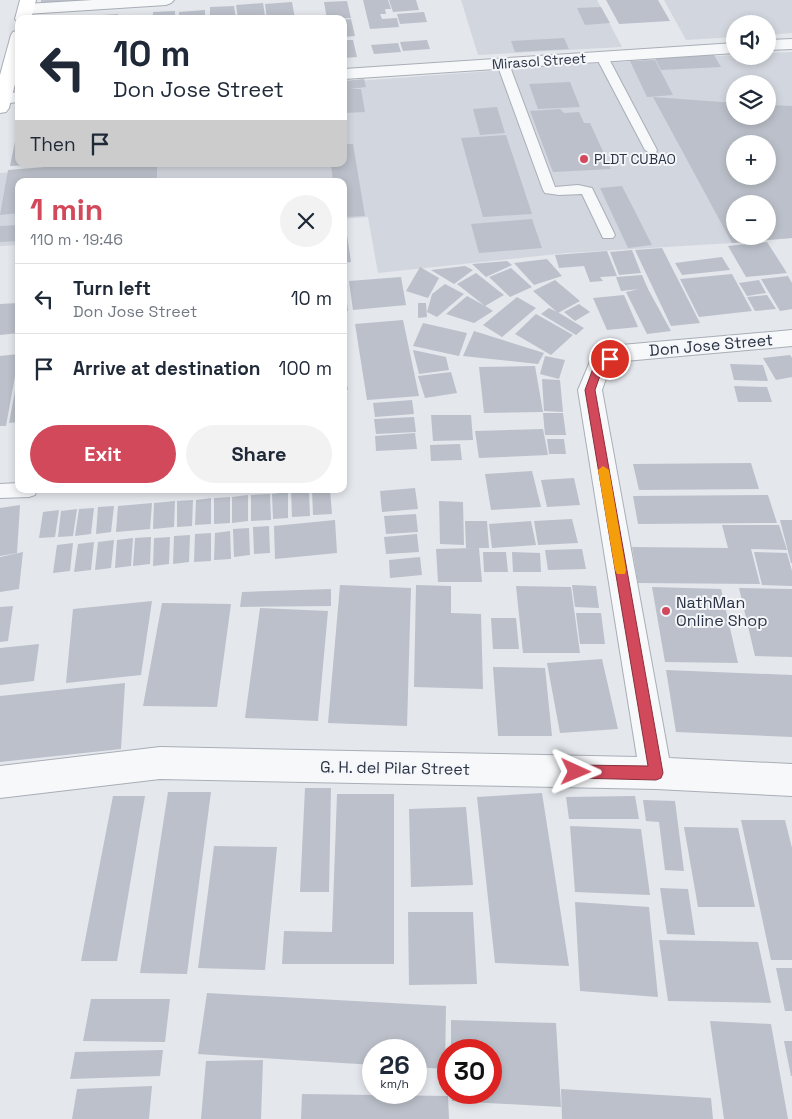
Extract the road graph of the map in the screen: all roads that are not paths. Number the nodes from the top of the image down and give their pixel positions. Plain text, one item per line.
1 (166, 0) edge
2 (26, 9) edge
3 (792, 44) edge
4 (776, 45) edge
5 (726, 49) edge
6 (15, 57) edge
7 (602, 57) junction
8 (503, 64) junction
9 (347, 74) edge
10 (7, 101) edge
11 (652, 150) dead end
12 (608, 235) dead end
13 (792, 338) edge
14 (15, 490) edge
15 (0, 491) edge
16 (656, 773) junction
17 (792, 780) edge
18 (0, 782) edge

1 - 2 street
3 - 4 street
5 - 7 street, Mirasol Street
6 - 10 main road
7 - 8 street, Mirasol Street
7 - 11 lane
8 - 9 street, Mirasol Street
8 - 12 lane
13 - 16 street, Don Jose Street
14 - 15 lane
16 - 17 street, G. H. del Pilar Street
16 - 18 street, G. H. del Pilar Street

